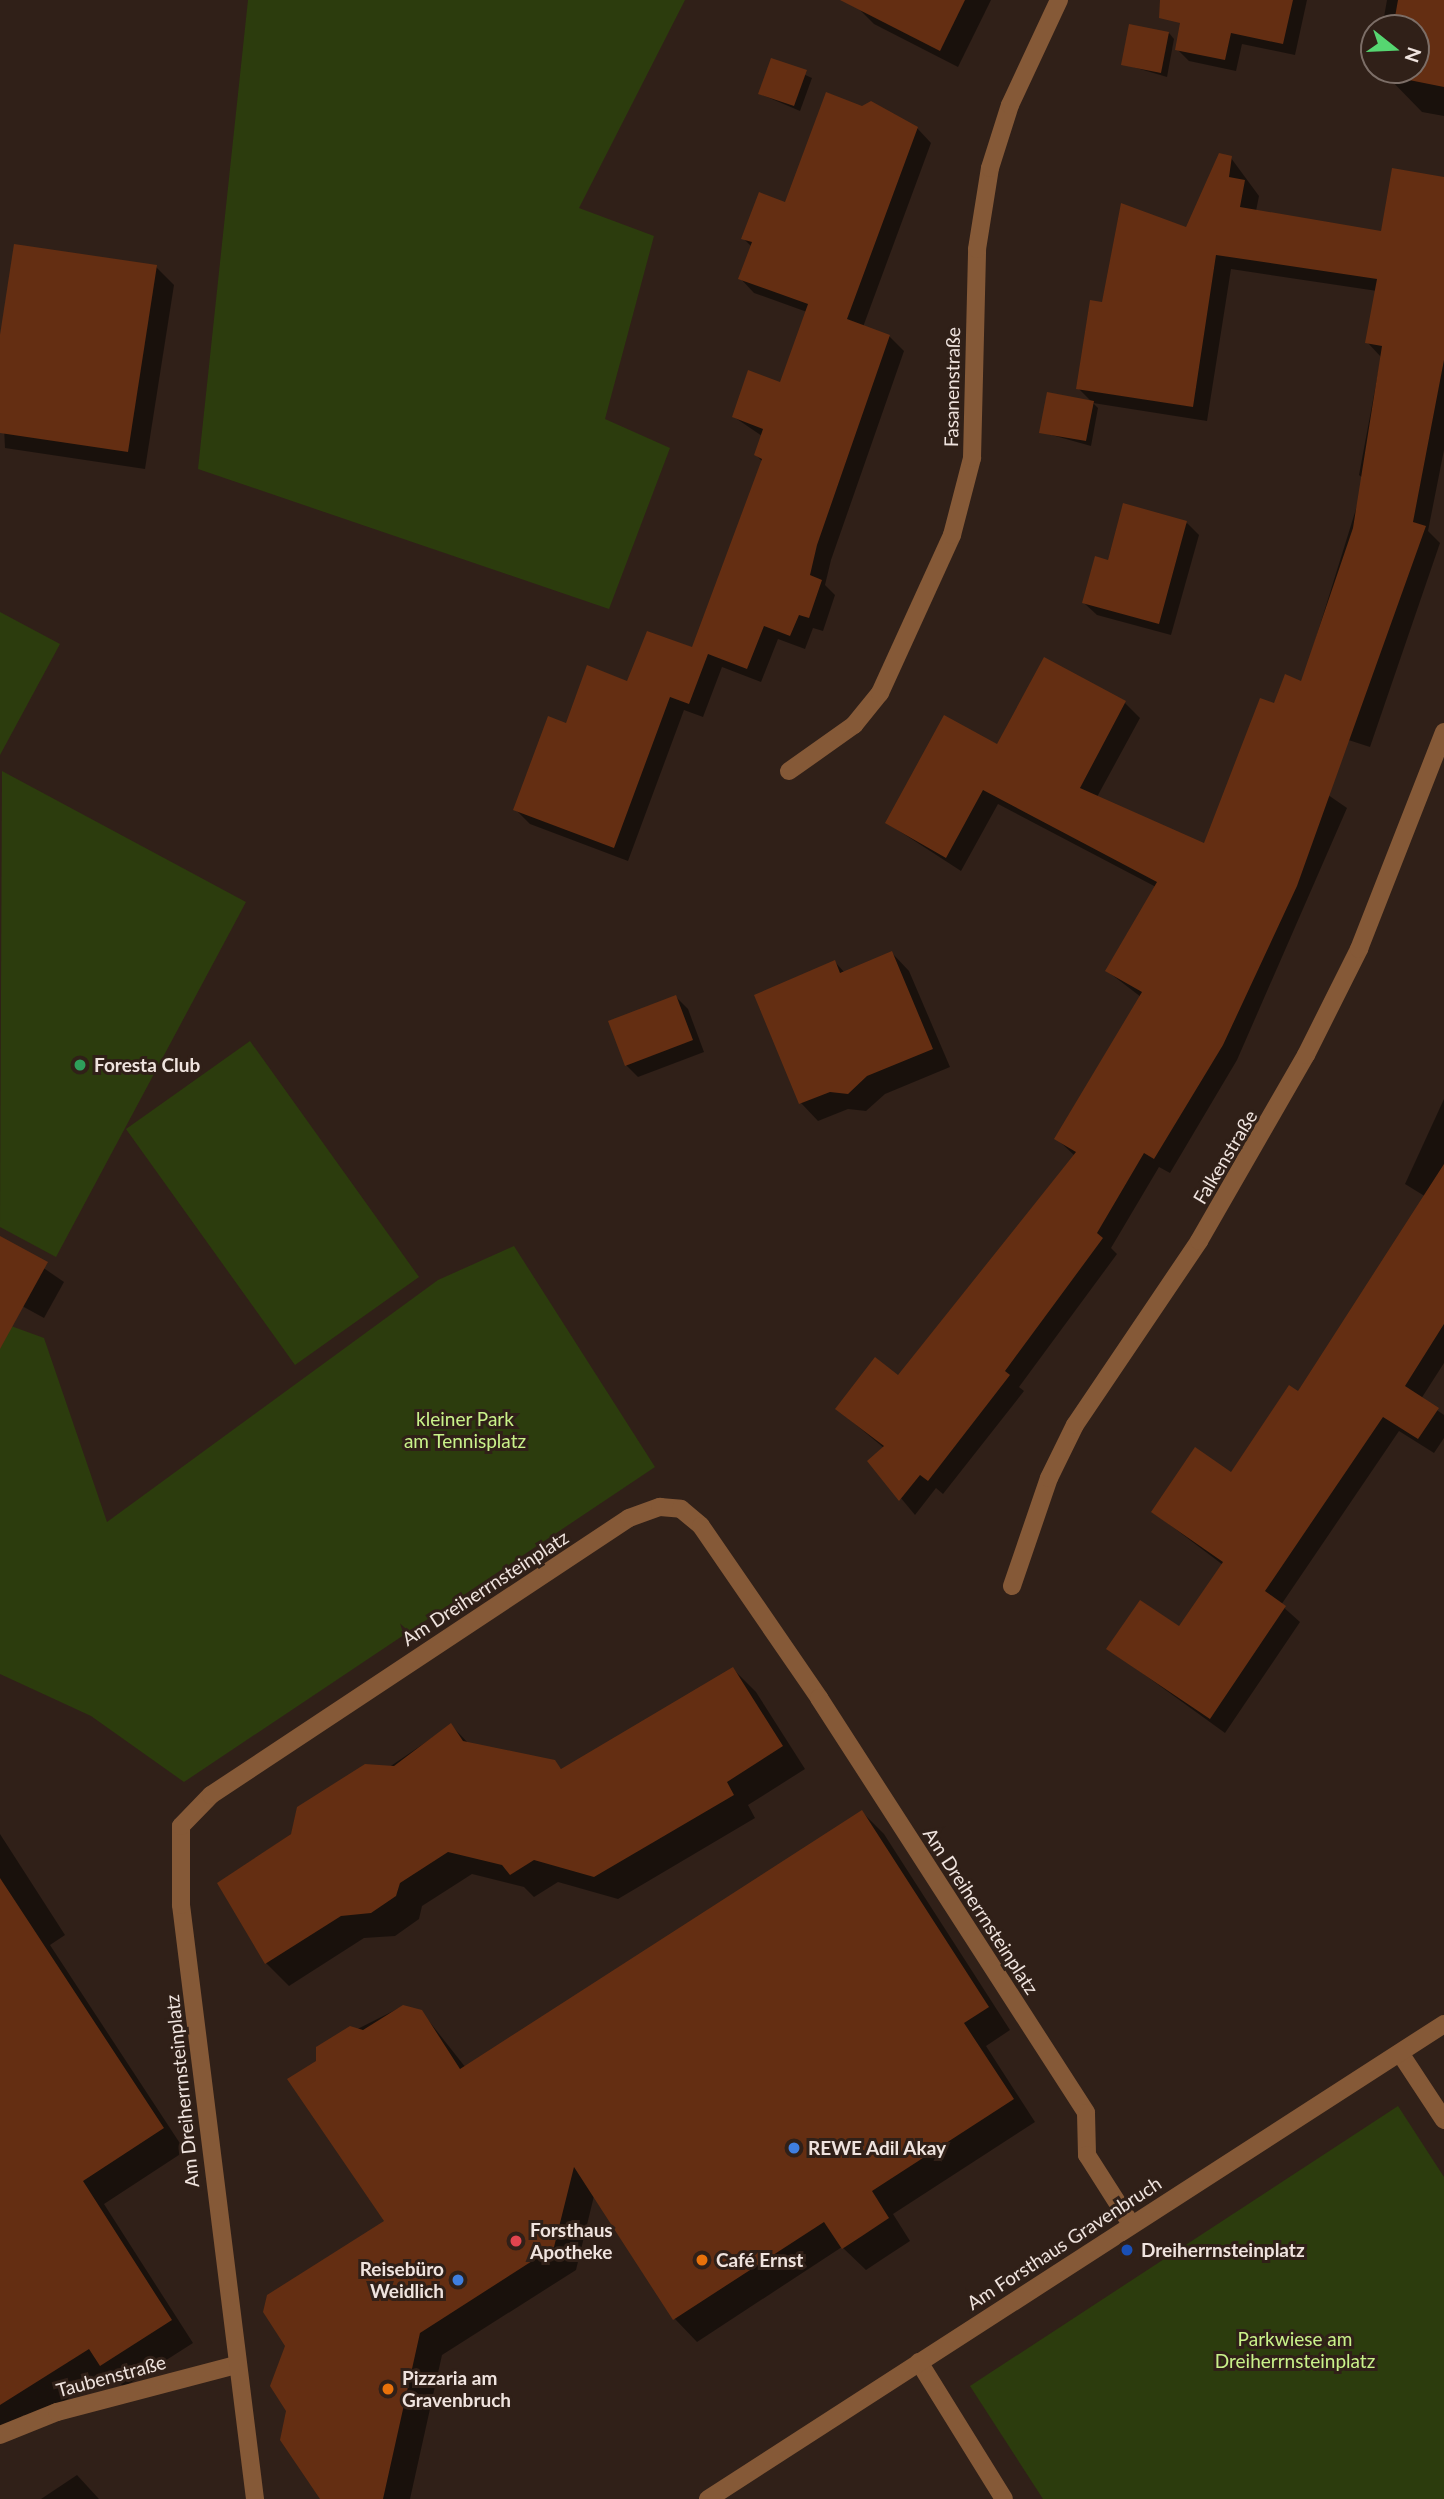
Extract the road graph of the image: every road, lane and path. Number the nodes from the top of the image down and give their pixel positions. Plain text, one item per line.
1 (1059, 0) edge
2 (1444, 732) edge
3 (789, 771) dead end
4 (1012, 1586) dead end
5 (1444, 2024) edge
6 (1400, 2053) junction
7 (1444, 2120) edge
8 (1131, 2224) junction
9 (919, 2362) junction
10 (236, 2365) junction
11 (0, 2435) edge
12 (255, 2499) edge
13 (708, 2499) edge
14 (1004, 2499) edge

1 - 3 street, Fasanenstraße
2 - 4 street, Falkenstraße
5 - 6 street, Am Forsthaus Gravenbruch
6 - 7 street
6 - 8 street, Am Forsthaus Gravenbruch
8 - 9 street, Am Forsthaus Gravenbruch
8 - 10 street, Am Dreiherrnsteinplatz
9 - 13 street, Am Forsthaus Gravenbruch
9 - 14 street
10 - 11 street, Taubenstraße
10 - 12 street, Am Dreiherrnsteinplatz

